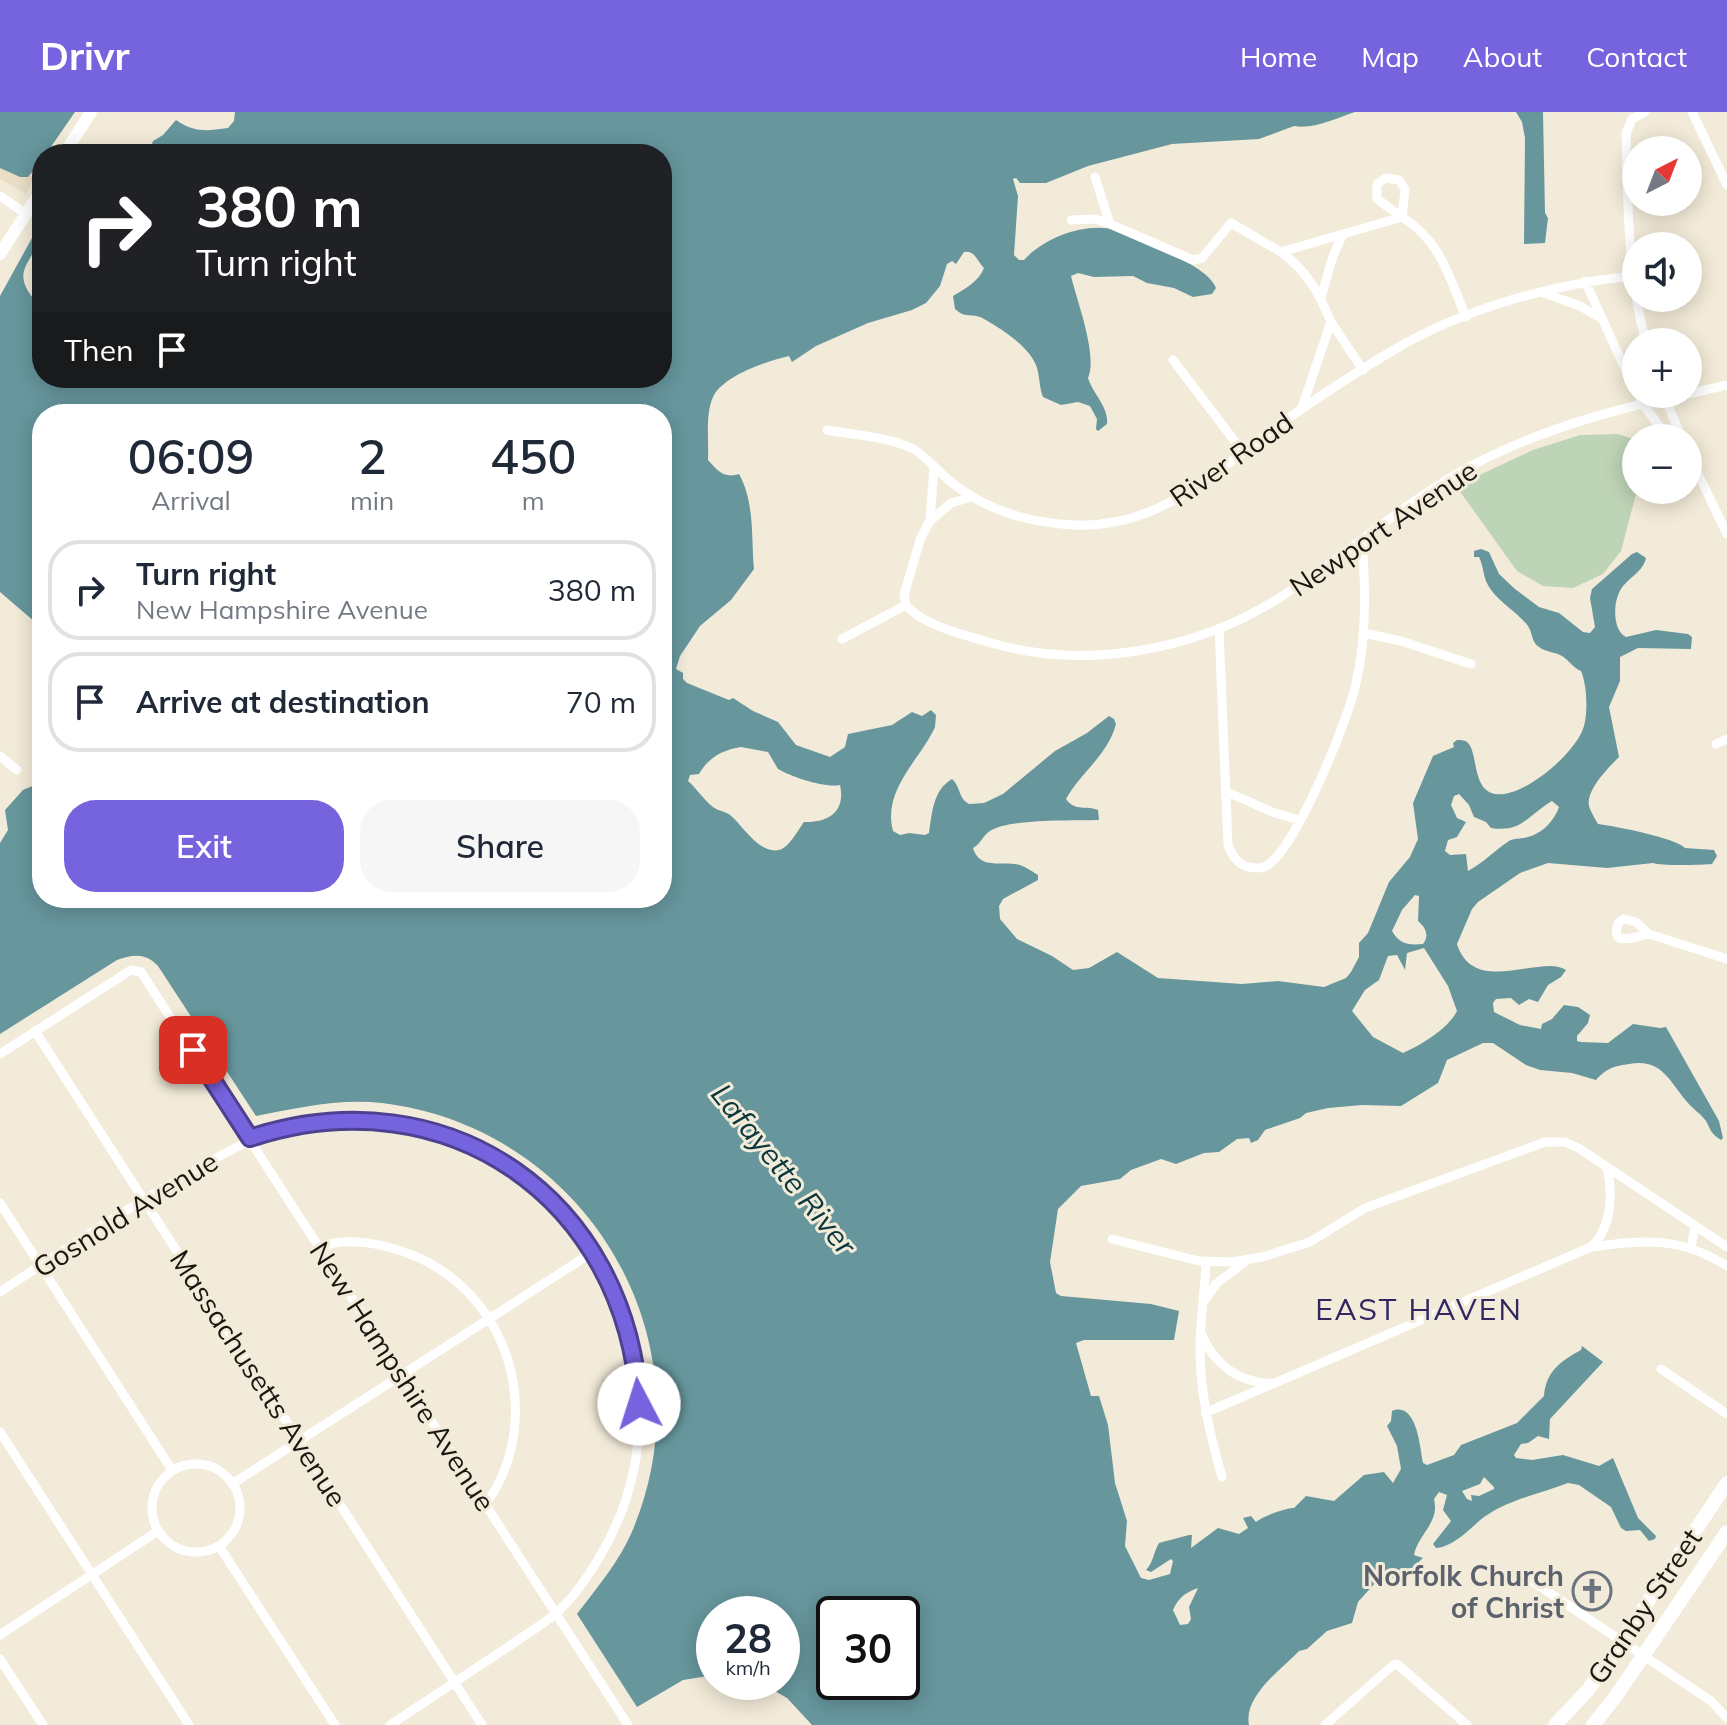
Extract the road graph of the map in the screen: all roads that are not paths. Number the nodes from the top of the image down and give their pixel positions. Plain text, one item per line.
1 (91, 112) edge
2 (1645, 112) edge
3 (1692, 112) edge
4 (70, 144) edge
5 (1095, 177) dead end
6 (1727, 185) edge
7 (0, 196) edge
8 (32, 205) edge
9 (26, 214) junction
10 (1071, 220) dead end
11 (1110, 224) junction
12 (1631, 232) edge
13 (1342, 236) junction
14 (1281, 252) junction
15 (0, 254) edge
16 (1622, 277) edge
17 (1585, 281) junction
18 (1541, 292) junction
19 (1321, 297) junction
20 (1466, 317) junction
21 (1602, 319) junction
22 (1331, 322) junction
23 (1173, 360) dead end
24 (1622, 362) edge
25 (1363, 370) junction
26 (1727, 385) edge
27 (1702, 391) edge
28 (1622, 403) edge
29 (1301, 410) junction
30 (827, 430) dead end
31 (1243, 452) junction
32 (934, 468) junction
33 (1703, 487) edge
34 (972, 497) junction
35 (930, 520) junction
36 (1727, 534) edge
37 (1362, 541) junction
38 (906, 605) junction
39 (1219, 628) junction
40 (1363, 633) junction
41 (842, 639) dead end
42 (1471, 664) dead end
43 (1727, 739) edge
44 (1716, 744) dead end
45 (0, 756) edge
46 (17, 770) dead end
47 (1225, 791) junction
48 (1299, 820) junction
49 (1649, 934) dead end
50 (1727, 959) edge
51 (35, 1031) junction
52 (0, 1054) edge
53 (250, 1138) junction
54 (1607, 1167) junction
55 (143, 1200) junction
56 (0, 1203) edge
57 (1695, 1226) junction
58 (1112, 1239) dead end
59 (320, 1247) junction
60 (1591, 1247) junction
61 (1727, 1247) edge
62 (1691, 1248) junction
63 (593, 1252) junction
64 (1247, 1260) junction
65 (1206, 1262) junction
66 (41, 1265) junction
67 (1727, 1266) edge
68 (0, 1292) edge
69 (1203, 1302) junction
70 (490, 1319) junction
71 (1201, 1332) junction
72 (1661, 1369) dead end
73 (402, 1375) junction
74 (1275, 1382) junction
75 (1205, 1413) junction
76 (1727, 1414) edge
77 (0, 1432) edge
78 (300, 1441) junction
79 (172, 1470) junction
80 (1222, 1477) dead end
81 (1727, 1483) edge
82 (232, 1484) junction
83 (486, 1504) junction
84 (158, 1531) junction
85 (1727, 1532) edge
86 (219, 1546) junction
87 (92, 1575) junction
88 (1529, 1579) dead end
89 (556, 1613) junction
90 (0, 1635) edge
91 (1621, 1641) junction
92 (1643, 1656) junction
93 (0, 1659) edge
94 (455, 1683) junction
95 (1727, 1718) edge
96 (43, 1725) edge
97 (189, 1725) edge
98 (335, 1725) edge
99 (390, 1725) edge
100 (482, 1725) edge
101 (628, 1725) edge
102 (1325, 1725) edge
103 (1467, 1725) edge
104 (1555, 1725) edge
105 (1593, 1725) edge

1 - 4 main road
2 - 12 street
3 - 6 street
5 - 11 street
7 - 9 street
8 - 9 main road
9 - 15 main road
10 - 11 street
11 - 14 street
13 - 14 street
13 - 19 street
13 - 20 street
14 - 19 street
16 - 17 street, River Road
17 - 18 street, River Road
17 - 21 street
18 - 20 street, River Road
18 - 21 street
19 - 22 street
20 - 25 street, River Road
21 - 24 street
22 - 25 street
22 - 29 street
23 - 31 street
25 - 29 street, River Road
26 - 27 street, Newport Avenue
28 - 37 street, Newport Avenue
29 - 31 street, River Road
30 - 32 street, River Road
31 - 34 street, River Road
32 - 34 street, River Road
32 - 35 street
33 - 36 street
34 - 35 street
35 - 38 street
37 - 39 street, Newport Avenue
37 - 40 street
38 - 39 street, Newport Avenue
38 - 41 street
39 - 47 street
40 - 42 street
40 - 48 street
43 - 44 street
45 - 46 street
47 - 48 street
47 - 48 street
49 - 50 street
51 - 52 street
51 - 53 street, New Hampshire Avenue
51 - 55 street, Massachusetts Avenue
53 - 55 street, Gosnold Avenue
53 - 59 street, New Hampshire Avenue
53 - 63 street, Gosnold Avenue
54 - 57 street
54 - 60 street
54 - 64 street
55 - 66 street, Gosnold Avenue
55 - 78 street, Massachusetts Avenue
56 - 66 street
57 - 61 street
57 - 62 street
58 - 65 street
59 - 70 street
59 - 73 street, New Hampshire Avenue
60 - 62 street
60 - 74 street
62 - 67 street
63 - 70 street
63 - 89 street, Gosnold Avenue
64 - 65 street
64 - 69 street
65 - 69 street
66 - 68 street, Gosnold Avenue
66 - 79 street
69 - 71 street
70 - 73 street
70 - 83 street
71 - 74 street
71 - 75 street
72 - 76 street
73 - 78 street
73 - 83 street, New Hampshire Avenue
74 - 75 street
75 - 80 street
77 - 87 street
78 - 82 street
78 - 94 street, Massachusetts Avenue
79 - 82 street
79 - 84 street
81 - 91 main road, Granby Street
82 - 86 street
83 - 89 street, New Hampshire Avenue
84 - 86 street
84 - 87 street
85 - 92 main road, Granby Street
86 - 98 street
87 - 90 street
87 - 97 street
88 - 91 street
89 - 94 street, Gosnold Avenue
89 - 101 street, New Hampshire Avenue
91 - 92 street
91 - 104 main road, Granby Street
92 - 95 street
92 - 105 main road, Granby Street
93 - 96 street
94 - 99 street, Gosnold Avenue
94 - 100 street, Massachusetts Avenue
102 - 103 street

